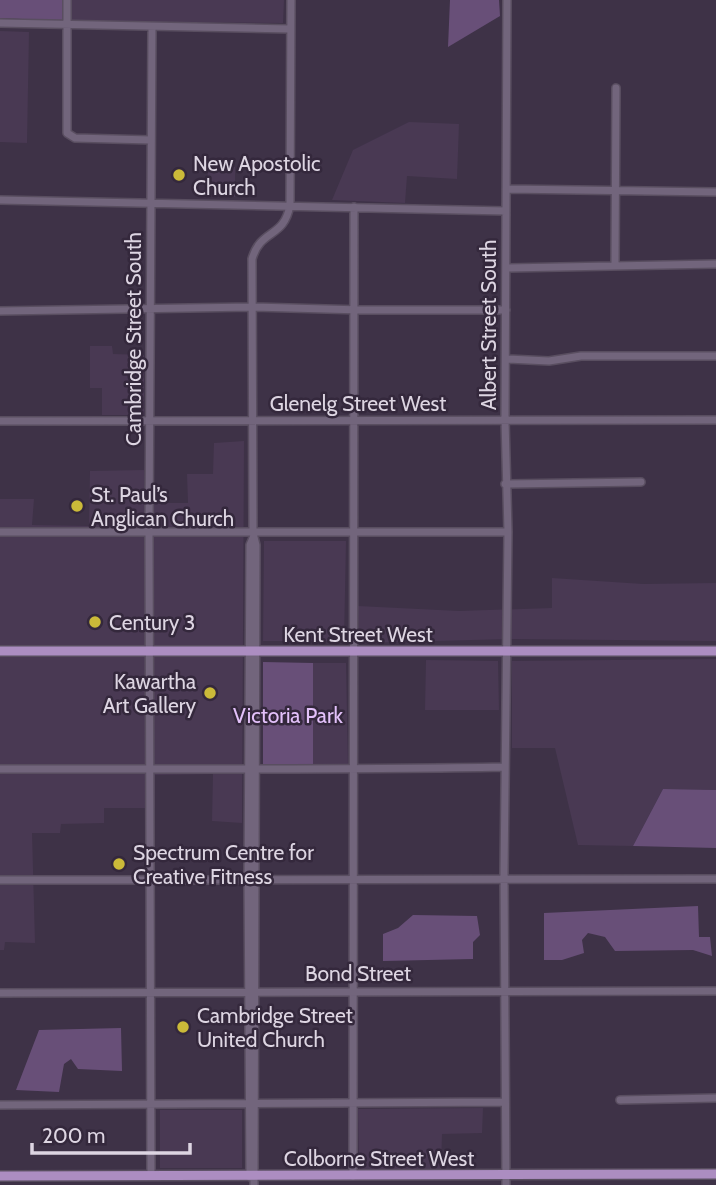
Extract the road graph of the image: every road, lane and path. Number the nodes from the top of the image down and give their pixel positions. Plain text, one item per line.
1 (67, 0) edge
2 (291, 0) edge
3 (507, 0) edge
4 (0, 23) edge
5 (67, 25) junction
6 (152, 27) junction
7 (290, 29) junction
8 (616, 88) dead end
9 (152, 140) junction
10 (506, 189) junction
11 (616, 190) junction
12 (716, 192) edge
13 (0, 200) edge
14 (152, 204) junction
15 (290, 205) junction
16 (354, 207) junction
17 (506, 211) junction
18 (615, 264) junction
19 (716, 264) edge
20 (506, 268) junction
21 (252, 307) junction
22 (151, 309) junction
23 (353, 310) junction
24 (506, 310) junction
25 (0, 311) edge
26 (716, 356) edge
27 (506, 359) junction
28 (150, 420) junction
29 (505, 420) junction
30 (716, 420) edge
31 (0, 421) edge
32 (252, 421) junction
33 (353, 421) junction
34 (641, 482) dead end
35 (505, 484) junction
36 (0, 532) edge
37 (508, 532) junction
38 (149, 533) junction
39 (353, 533) junction
40 (253, 536) junction
41 (505, 650) junction
42 (0, 651) edge
43 (253, 651) junction
44 (716, 651) edge
45 (150, 652) junction
46 (352, 652) junction
47 (505, 767) junction
48 (150, 768) junction
49 (0, 769) edge
50 (252, 769) junction
51 (352, 769) junction
52 (352, 878) junction
53 (716, 878) edge
54 (0, 880) edge
55 (149, 880) junction
56 (251, 880) junction
57 (504, 880) junction
58 (505, 990) junction
59 (251, 991) junction
60 (352, 991) junction
61 (716, 991) edge
62 (149, 992) junction
63 (0, 993) edge
64 (716, 1097) edge
65 (620, 1100) dead end
66 (251, 1102) junction
67 (353, 1102) junction
68 (505, 1102) junction
69 (150, 1104) junction
70 (0, 1105) edge
71 (716, 1174) edge
72 (353, 1175) junction
73 (0, 1176) edge
74 (151, 1176) junction
75 (252, 1180) edge
76 (506, 1180) edge

1 - 5 street
2 - 7 street
3 - 10 street, Albert Street South
4 - 5 street
5 - 6 street
5 - 9 street
6 - 7 street
6 - 9 street, Cambridge Street South
7 - 15 street
8 - 11 street
9 - 14 street, Cambridge Street South
10 - 11 street
10 - 17 street, Albert Street South
11 - 12 street
11 - 18 street
13 - 14 street
14 - 15 street
14 - 22 street, Cambridge Street South
15 - 16 street
15 - 21 street
16 - 17 street
16 - 23 street
17 - 20 street, Albert Street South
18 - 19 street
18 - 20 street
20 - 24 street, Albert Street South
21 - 22 street
21 - 23 street
21 - 32 street
22 - 25 street
22 - 28 street, Cambridge Street South
23 - 24 street
23 - 33 street
24 - 27 street, Albert Street South
26 - 27 street
27 - 29 street, Albert Street South
28 - 31 street, Glenelg Street West
28 - 32 street, Glenelg Street West
28 - 38 street, Cambridge Street South
29 - 30 street, Glenelg Street West
29 - 33 street, Glenelg Street West
29 - 35 street, Albert Street South
32 - 33 street, Glenelg Street West
32 - 40 street
33 - 39 street
34 - 35 street
35 - 37 street, Albert Street South
36 - 38 street
37 - 39 street
37 - 41 street, Albert Street South
38 - 40 street
38 - 45 street, Cambridge Street South
39 - 40 street
39 - 46 street
40 - 43 street
41 - 44 main road, Kent Street West
41 - 46 main road, Kent Street West
41 - 47 street, Albert Street South
42 - 45 main road, Kent Street West
43 - 45 main road, Kent Street West
43 - 46 main road, Kent Street West
43 - 50 street
45 - 48 street, Cambridge Street South
46 - 51 street
47 - 51 street
47 - 57 street, Albert Street South
48 - 49 street
48 - 50 street
48 - 55 street, Cambridge Street South
50 - 51 street
50 - 56 street
51 - 52 street
52 - 56 street
52 - 57 street
52 - 60 street
53 - 57 street
54 - 55 street
55 - 56 street
55 - 62 street, Cambridge Street South
56 - 59 street
57 - 58 street, Albert Street South
58 - 60 street, Bond Street
58 - 61 street, Bond Street
58 - 68 street, Albert Street South
59 - 60 street, Bond Street
59 - 62 street, Bond Street
59 - 66 street
60 - 67 street
62 - 63 street, Bond Street
62 - 69 street, Cambridge Street South
64 - 65 street
66 - 67 street
66 - 69 street
66 - 75 street
67 - 68 street
67 - 72 street
68 - 76 street, Albert Street South
69 - 70 street
69 - 74 street, Cambridge Street South
71 - 76 main road, Colborne Street West
72 - 75 main road, Colborne Street West
72 - 76 main road, Colborne Street West
73 - 74 main road, Colborne Street West
74 - 75 main road, Colborne Street West

